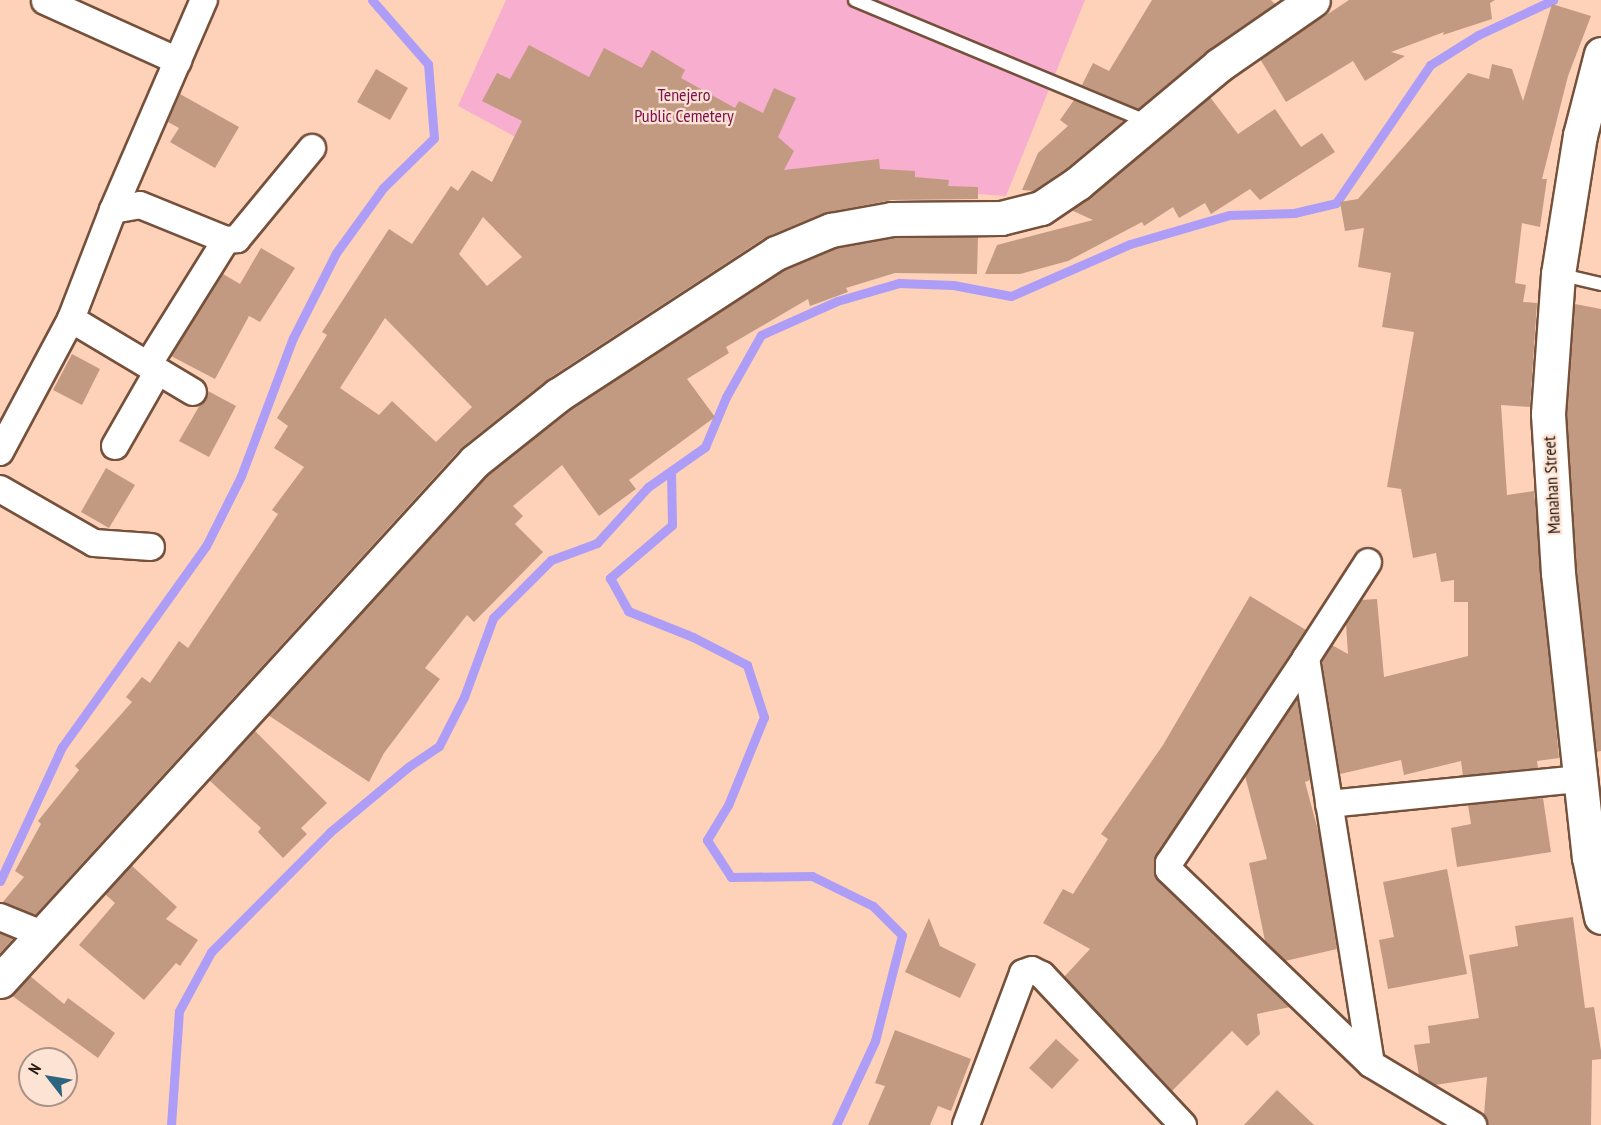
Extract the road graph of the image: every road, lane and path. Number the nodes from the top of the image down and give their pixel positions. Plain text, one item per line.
1 (204, 0) edge
2 (855, 0) edge
3 (1313, 0) edge
4 (45, 1) edge
5 (1601, 54) edge
6 (178, 61) junction
7 (1597, 89) edge
8 (1150, 122) junction
9 (312, 148) dead end
10 (113, 210) junction
11 (226, 240) junction
12 (1558, 274) junction
13 (1601, 284) edge
14 (71, 319) junction
15 (153, 368) junction
16 (193, 392) dead end
17 (115, 446) dead end
18 (0, 452) edge
19 (0, 489) edge
20 (151, 547) dead end
21 (1368, 562) dead end
22 (1306, 658) junction
23 (1580, 779) junction
24 (1329, 804) junction
25 (1601, 917) edge
26 (4, 918) edge
27 (44, 935) junction
28 (0, 981) edge
29 (1371, 1064) junction
30 (966, 1125) edge
31 (1183, 1125) edge
32 (1473, 1125) edge

1 - 6 street
2 - 8 lane
3 - 8 street
4 - 6 street
5 - 7 street, Manahan Street
6 - 10 street
7 - 12 street, Manahan Street
8 - 27 street
9 - 11 street
10 - 11 street
10 - 14 street
11 - 15 street
12 - 13 lane
12 - 23 street, Manahan Street
14 - 15 street
14 - 18 street
15 - 16 street
15 - 17 street
19 - 20 street
21 - 22 street
22 - 24 street
22 - 29 street
23 - 24 street
23 - 25 street, Manahan Street
24 - 29 street
26 - 27 street
27 - 28 street
29 - 32 street
30 - 31 street

